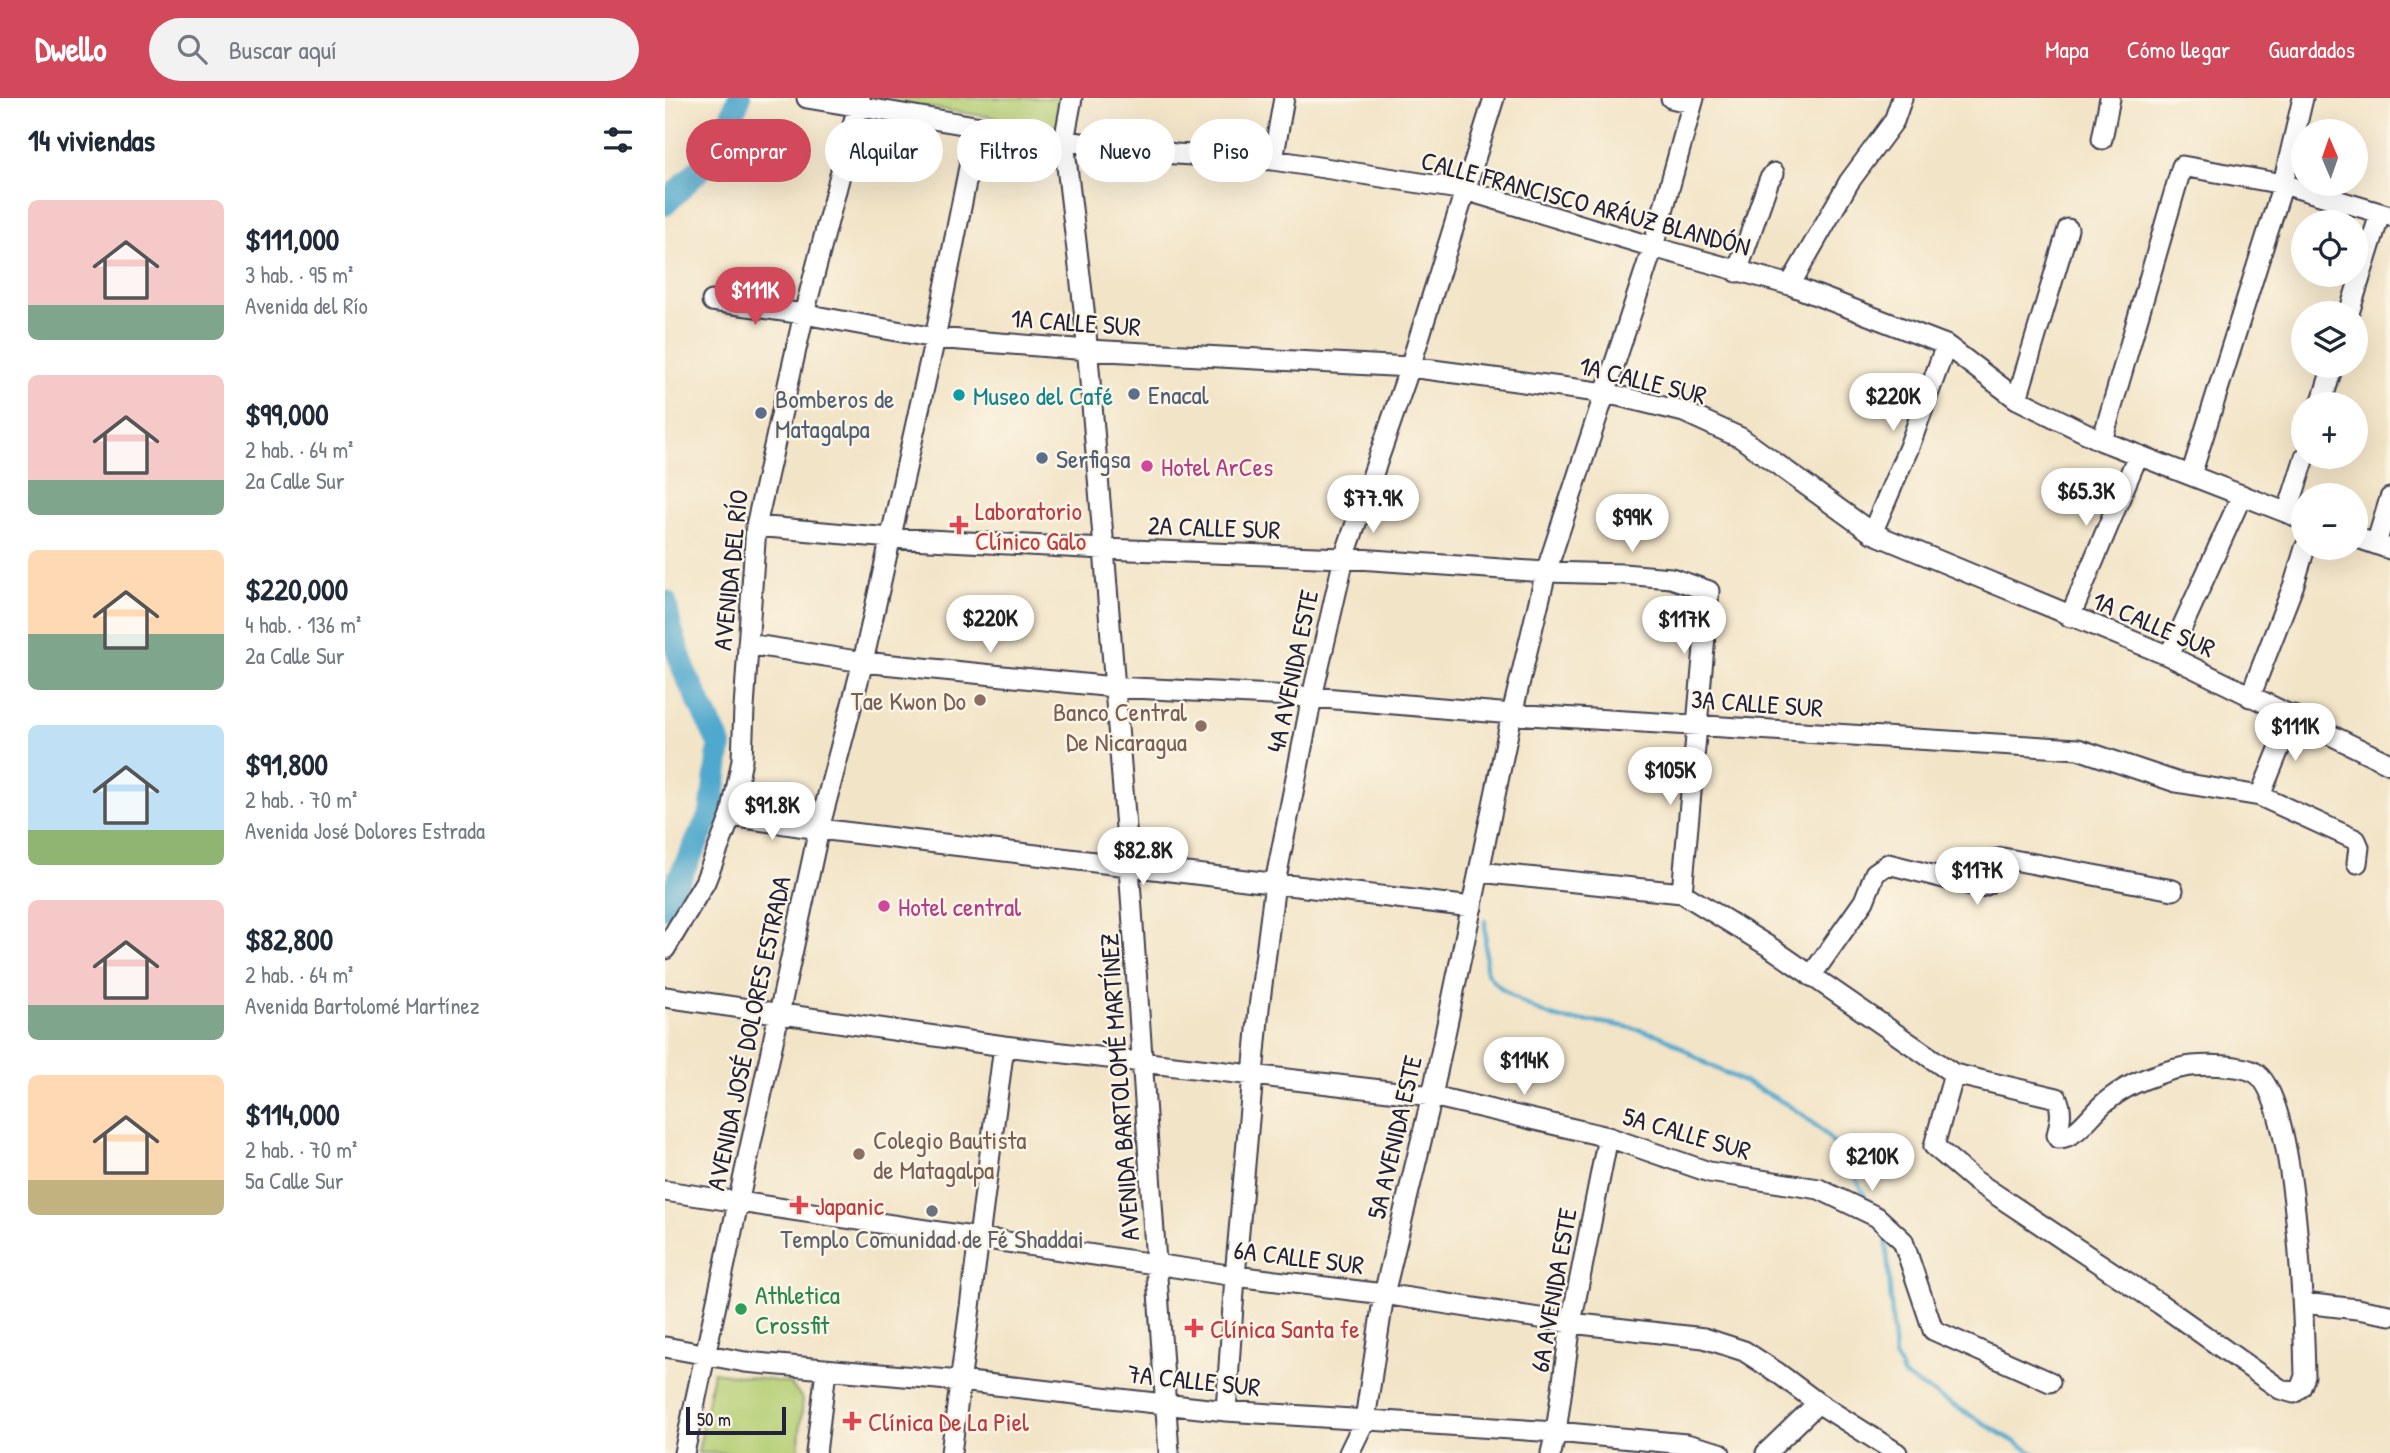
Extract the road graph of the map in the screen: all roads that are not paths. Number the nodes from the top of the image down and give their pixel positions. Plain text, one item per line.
1 (807, 98) edge
2 (1072, 98) edge
3 (1284, 98) edge
4 (1494, 98) edge
5 (1671, 98) edge
6 (1902, 98) edge
7 (2110, 98) edge
8 (2303, 98) edge
9 (1693, 100) edge
10 (859, 102) edge
11 (957, 123) edge
12 (2102, 139) dead end
13 (1064, 141) junction
14 (1189, 155) edge
15 (1273, 160) joint
16 (1774, 173) dead end
17 (966, 182) edge
18 (2283, 184) junction
19 (1465, 190) junction
20 (2385, 215) edge
21 (2068, 229) dead end
22 (1653, 247) junction
23 (1737, 272) junction
24 (1790, 285) junction
25 (712, 301) dead end
26 (2353, 301) edge
27 (804, 314) junction
28 (935, 338) junction
29 (1946, 345) junction
30 (1088, 350) junction
31 (1410, 366) junction
32 (1606, 393) junction
33 (2017, 399) junction
34 (2102, 441) junction
35 (2138, 455) junction
36 (2191, 475) junction
37 (2242, 495) junction
38 (2390, 498) edge
39 (2291, 514) edge
40 (756, 526) junction
41 (1872, 533) junction
42 (890, 538) junction
43 (2383, 546) edge
44 (1104, 549) junction
45 (1344, 558) junction
46 (2301, 560) edge
47 (1546, 572) junction
48 (2070, 617) junction
49 (748, 644) junction
50 (2169, 656) junction
51 (863, 662) junction
52 (1114, 687) junction
53 (1312, 697) junction
54 (2251, 697) junction
55 (1512, 714) junction
56 (2293, 715) junction
57 (1698, 725) junction
58 (2390, 764) edge
59 (2260, 796) junction
60 (731, 816) junction
61 (819, 829) junction
62 (2357, 863) dead end
63 (1129, 866) junction
64 (1479, 872) junction
65 (1275, 883) junction
66 (2173, 890) dead end
67 (1682, 893) junction
68 (1472, 907) junction
69 (665, 950) edge
70 (1811, 976) junction
71 (665, 997) edge
72 (779, 1015) junction
73 (1004, 1046) junction
74 (1143, 1062) junction
75 (1252, 1074) junction
76 (1954, 1074) junction
77 (1431, 1097) junction
78 (1608, 1137) junction
79 (665, 1191) edge
80 (738, 1202) junction
81 (979, 1238) junction
82 (1157, 1265) junction
83 (1235, 1276) junction
84 (1384, 1294) junction
85 (2303, 1303) junction
86 (2390, 1315) edge
87 (1571, 1322) junction
88 (665, 1347) edge
89 (706, 1356) junction
90 (826, 1370) junction
91 (960, 1381) junction
92 (2050, 1382) dead end
93 (1818, 1403) junction
94 (1167, 1404) junction
95 (1226, 1411) junction
96 (1365, 1420) junction
97 (1556, 1432) junction
98 (684, 1453) edge
99 (816, 1453) edge
100 (951, 1453) edge
101 (1169, 1453) edge
102 (1349, 1453) edge
103 (1551, 1453) edge
104 (1720, 1453) edge
105 (1766, 1453) edge
106 (1897, 1453) edge

1 - 10 street, CALLE FRANCISCO ARÁUZ BLANDÓN
2 - 13 street, AVENIDA BARTOLOMÉ MARTÍNEZ
3 - 15 street
4 - 19 street, 4A AVENIDA ESTE
5 - 9 street
6 - 24 street
7 - 12 street
8 - 18 street
9 - 22 street, 5A AVENIDA ESTE
10 - 11 street, CALLE FRANCISCO ARÁUZ BLANDÓN
10 - 27 street, AVENIDA DEL RÍO
13 - 14 street, CALLE FRANCISCO ARÁUZ BLANDÓN
13 - 30 street, AVENIDA BARTOLOMÉ MARTÍNEZ
15 - 19 street, CALLE FRANCISCO ARÁUZ BLANDÓN
16 - 23 street
17 - 28 street, AVENIDA JOSÉ DOLORES ESTRADA
18 - 20 street
18 - 34 street
18 - 36 street
19 - 22 street, CALLE FRANCISCO ARÁUZ BLANDÓN
19 - 31 street, 4A AVENIDA ESTE
20 - 26 street
21 - 33 street
22 - 23 street, CALLE FRANCISCO ARÁUZ BLANDÓN
22 - 32 street, 5A AVENIDA ESTE
23 - 24 street, CALLE FRANCISCO ARÁUZ BLANDÓN
24 - 29 street, CALLE FRANCISCO ARÁUZ BLANDÓN
25 - 27 street, 1A CALLE SUR
27 - 28 street, 1A CALLE SUR
27 - 40 street, AVENIDA DEL RÍO
28 - 30 street, 1A CALLE SUR
28 - 42 street, AVENIDA JOSÉ DOLORES ESTRADA
29 - 33 street, CALLE FRANCISCO ARÁUZ BLANDÓN
29 - 41 street
30 - 31 street, 1A CALLE SUR
30 - 44 street, AVENIDA BARTOLOMÉ MARTÍNEZ
31 - 32 street, 1A CALLE SUR
31 - 45 street, 4A AVENIDA ESTE
32 - 41 street, 1A CALLE SUR
32 - 47 street, 5A AVENIDA ESTE
33 - 34 street, CALLE FRANCISCO ARÁUZ BLANDÓN
34 - 35 street, CALLE FRANCISCO ARÁUZ BLANDÓN
35 - 36 street, CALLE FRANCISCO ARÁUZ BLANDÓN
35 - 48 street
36 - 37 street, CALLE FRANCISCO ARÁUZ BLANDÓN
37 - 39 street, CALLE FRANCISCO ARÁUZ BLANDÓN
37 - 50 street
38 - 43 street
40 - 42 street, 2A CALLE SUR
40 - 49 street, AVENIDA DEL RÍO
41 - 48 street, 1A CALLE SUR
42 - 44 street, 2A CALLE SUR
42 - 51 street, AVENIDA JOSÉ DOLORES ESTRADA
44 - 45 street, 2A CALLE SUR
44 - 52 street, AVENIDA BARTOLOMÉ MARTÍNEZ
45 - 47 street, 2A CALLE SUR
45 - 53 street, 4A AVENIDA ESTE
46 - 54 street
47 - 55 street, 5A AVENIDA ESTE
47 - 57 street, 2A CALLE SUR
48 - 50 street, 1A CALLE SUR
49 - 51 street, 3A CALLE SUR
49 - 60 street, AVENIDA DEL RÍO
50 - 54 street, 1A CALLE SUR
51 - 52 street, 3A CALLE SUR
51 - 61 street, AVENIDA JOSÉ DOLORES ESTRADA
52 - 53 street, 3A CALLE SUR
52 - 63 street, AVENIDA BARTOLOMÉ MARTÍNEZ
53 - 55 street, 3A CALLE SUR
53 - 65 street, 4A AVENIDA ESTE
54 - 56 street, 1A CALLE SUR
55 - 57 street, 3A CALLE SUR
55 - 64 street, 5A AVENIDA ESTE
56 - 58 street, 1A CALLE SUR
56 - 59 street
57 - 59 street, 3A CALLE SUR
57 - 67 street
59 - 62 street, 3A CALLE SUR
60 - 61 street
60 - 69 street, AVENIDA DEL RÍO
61 - 63 street
61 - 72 street, AVENIDA JOSÉ DOLORES ESTRADA
63 - 65 street
63 - 74 street, AVENIDA BARTOLOMÉ MARTÍNEZ
64 - 67 street
64 - 68 street, 5A AVENIDA ESTE
65 - 68 street
65 - 75 street, 4A AVENIDA ESTE
66 - 70 street
67 - 70 street
68 - 77 street, 5A AVENIDA ESTE
70 - 76 street
71 - 72 street, 5A CALLE SUR
72 - 73 street, 5A CALLE SUR
72 - 80 street, AVENIDA JOSÉ DOLORES ESTRADA
73 - 74 street, 5A CALLE SUR
73 - 81 street
74 - 75 street, 5A CALLE SUR
74 - 82 street, AVENIDA BARTOLOMÉ MARTÍNEZ
75 - 77 street, 5A CALLE SUR
75 - 83 street, 4A AVENIDA ESTE
76 - 85 street
76 - 85 street
77 - 78 street, 5A CALLE SUR
77 - 84 street, 5A AVENIDA ESTE
78 - 87 street, 6A AVENIDA ESTE
78 - 92 street, 5A CALLE SUR
79 - 80 street, 6A CALLE SUR
80 - 81 street, 6A CALLE SUR
80 - 89 street, AVENIDA JOSÉ DOLORES ESTRADA
81 - 82 street, 6A CALLE SUR
81 - 91 street
82 - 83 street, 6A CALLE SUR
82 - 94 street, AVENIDA BARTOLOMÉ MARTÍNEZ
83 - 84 street, 6A CALLE SUR
83 - 95 street
84 - 87 street, 6A CALLE SUR
84 - 96 street, 5A AVENIDA ESTE
85 - 86 street
87 - 93 street, 6A CALLE SUR
87 - 97 street, 6A AVENIDA ESTE
88 - 89 street, 7A CALLE SUR
89 - 90 street, 7A CALLE SUR
89 - 98 street, AVENIDA JOSÉ DOLORES ESTRADA
90 - 91 street, 7A CALLE SUR
90 - 99 street
91 - 94 street, 7A CALLE SUR
91 - 100 street
93 - 105 street
93 - 106 street, 6A CALLE SUR
94 - 95 street, 7A CALLE SUR
94 - 101 street, AVENIDA BARTOLOMÉ MARTÍNEZ
95 - 96 street, 7A CALLE SUR
96 - 97 street, 7A CALLE SUR
96 - 102 street, 5A AVENIDA ESTE
97 - 103 street, 6A AVENIDA ESTE
97 - 104 street, 7A CALLE SUR

